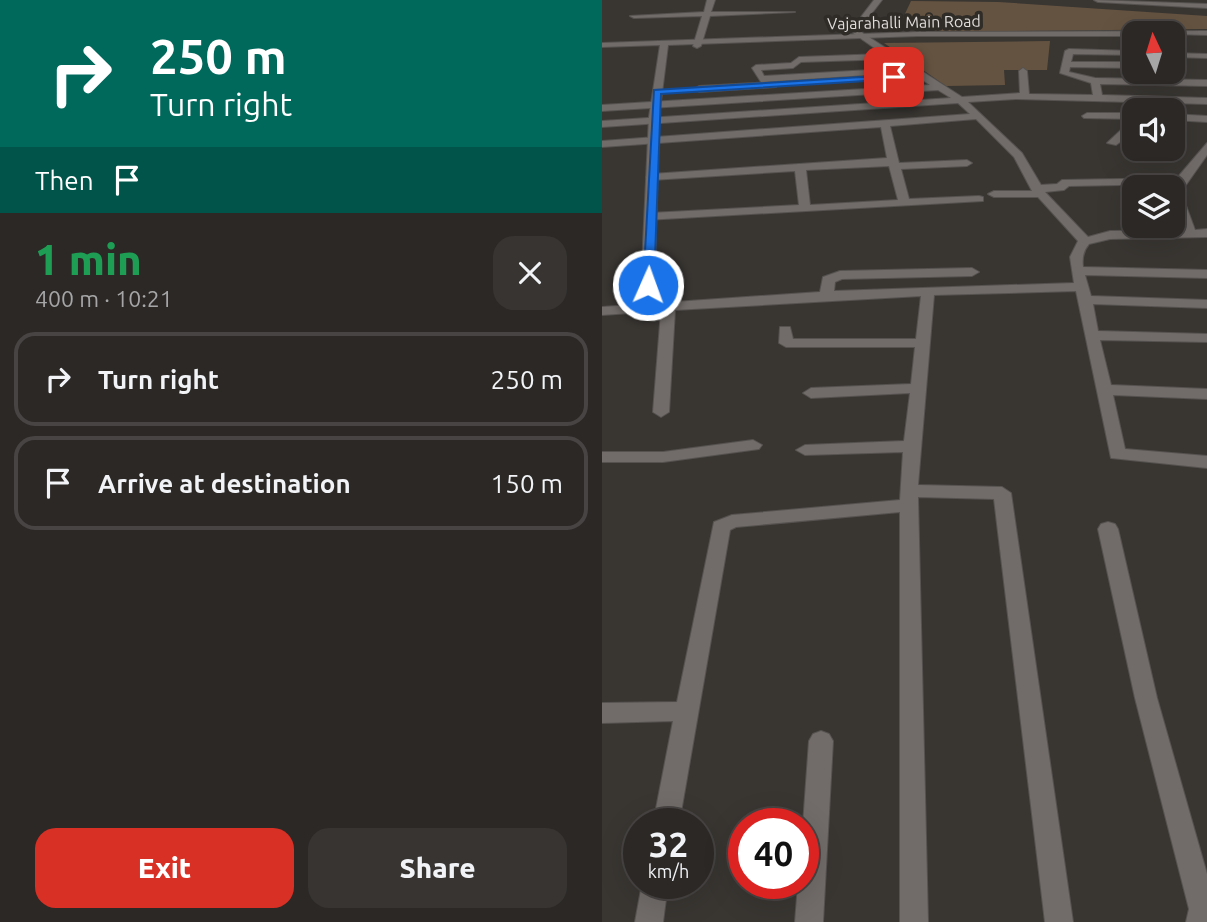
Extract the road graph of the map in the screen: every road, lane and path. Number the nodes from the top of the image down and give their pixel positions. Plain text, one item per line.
1 (757, 0) edge
2 (878, 0) edge
3 (1098, 0) edge
4 (1111, 0) edge
5 (710, 2) edge
6 (1151, 2) edge
7 (1195, 3) edge
8 (698, 4) dead end
9 (1207, 6) edge
10 (790, 12) dead end
11 (754, 13) junction
12 (705, 14) junction
13 (634, 16) dead end
14 (688, 26) dead end
15 (702, 26) junction
16 (714, 26) dead end
17 (1207, 35) edge
18 (1185, 36) edge
19 (1122, 37) edge
20 (864, 38) junction
21 (697, 44) junction
22 (663, 45) junction
23 (602, 47) edge
24 (1122, 52) edge
25 (1185, 55) edge
26 (891, 56) junction
27 (1207, 56) edge
28 (874, 57) junction
29 (1066, 64) junction
30 (1122, 65) edge
31 (1185, 66) edge
32 (1207, 67) edge
33 (892, 71) junction
34 (1023, 71) dead end
35 (915, 73) junction
36 (1095, 81) junction
37 (1207, 83) edge
38 (743, 86) junction
39 (937, 87) junction
40 (682, 90) dead end
41 (661, 96) junction
42 (1025, 96) junction
43 (1098, 97) junction
44 (745, 99) junction
45 (960, 100) junction
46 (1207, 101) edge
47 (602, 108) edge
48 (978, 116) junction
49 (1087, 116) dead end
50 (1122, 116) edge
51 (1185, 118) edge
52 (1207, 119) edge
53 (654, 121) junction
54 (602, 124) edge
55 (885, 124) junction
56 (1185, 130) edge
57 (1207, 131) edge
58 (1122, 134) edge
59 (653, 139) junction
60 (1112, 143) dead end
61 (602, 144) edge
62 (1207, 146) edge
63 (967, 163) dead end
64 (893, 164) junction
65 (800, 167) junction
66 (1185, 176) edge
67 (652, 177) junction
68 (1122, 182) edge
69 (1039, 192) junction
70 (994, 194) dead end
71 (979, 199) dead end
72 (904, 202) junction
73 (805, 208) junction
74 (650, 217) junction
75 (1185, 218) edge
76 (1191, 233) junction
77 (1207, 233) edge
78 (1085, 241) junction
79 (1077, 271) junction
80 (972, 272) dead end
81 (1207, 274) edge
82 (928, 291) junction
83 (1084, 293) junction
84 (827, 295) junction
85 (1207, 304) edge
86 (668, 306) junction
87 (647, 308) junction
88 (602, 311) edge
89 (785, 330) dead end
90 (1093, 335) junction
91 (1207, 338) edge
92 (924, 343) junction
93 (919, 388) junction
94 (1105, 390) junction
95 (811, 393) dead end
96 (1207, 394) edge
97 (661, 412) dead end
98 (753, 445) dead end
99 (912, 446) junction
100 (805, 450) dead end
101 (602, 457) edge
102 (1207, 462) edge
103 (910, 498) junction
104 (1108, 529) dead end
105 (687, 711) junction
106 (602, 713) edge
107 (821, 741) dead end
108 (669, 808) edge
109 (653, 899) edge
110 (649, 922) edge
111 (809, 922) edge
112 (914, 922) edge
113 (1059, 922) edge
114 (1200, 922) edge

1 - 11 street
2 - 20 street
3 - 4 street
4 - 6 street
5 - 8 street
5 - 12 street
6 - 7 street
7 - 9 street
10 - 11 street
11 - 12 street
12 - 13 street
12 - 15 street
14 - 15 street
15 - 16 street
15 - 21 street
17 - 18 street, Vajarahalli Main Road
17 - 20 street, Vajarahalli Main Road
19 - 20 street, Vajarahalli Main Road
20 - 21 street, Vajarahalli Main Road
20 - 26 street
21 - 22 street, Vajarahalli Main Road
22 - 23 street, Vajarahalli Main Road
22 - 41 street
24 - 29 street
25 - 27 street
26 - 28 street
26 - 35 street
28 - 33 street
28 - 33 street
29 - 30 street
29 - 36 street
31 - 32 street
33 - 35 street
34 - 42 street
35 - 38 street
35 - 39 street
36 - 37 street
36 - 43 street
38 - 40 street
38 - 44 street
39 - 44 street
39 - 45 street
41 - 44 street
41 - 47 street
41 - 53 street
42 - 43 street
42 - 45 street
43 - 46 street
45 - 48 street
45 - 53 street
48 - 55 street
48 - 69 street
49 - 50 street
51 - 52 street
53 - 54 street
53 - 59 street
55 - 59 street
55 - 64 street
56 - 57 street
58 - 60 street
59 - 61 street
59 - 67 street
62 - 66 street
63 - 64 street
64 - 65 street
64 - 72 street
65 - 67 street
65 - 73 street
67 - 74 street
68 - 69 street
69 - 70 street
69 - 78 street
71 - 72 street
72 - 73 street
73 - 74 street
74 - 87 street
75 - 76 street
76 - 77 street
76 - 78 street
78 - 79 street
79 - 81 street
79 - 83 street
80 - 84 street
82 - 83 street
82 - 84 street
82 - 92 street
83 - 85 street
83 - 90 street
84 - 86 street
86 - 87 street
86 - 97 street
87 - 88 street
89 - 92 street
90 - 91 street
90 - 94 street
92 - 93 street
93 - 95 street
93 - 99 street
94 - 96 street
94 - 102 street
98 - 101 street
99 - 100 street
99 - 103 street
103 - 105 street
103 - 112 street
103 - 113 street
104 - 114 street
105 - 106 street
105 - 108 street
107 - 111 street
109 - 110 street

